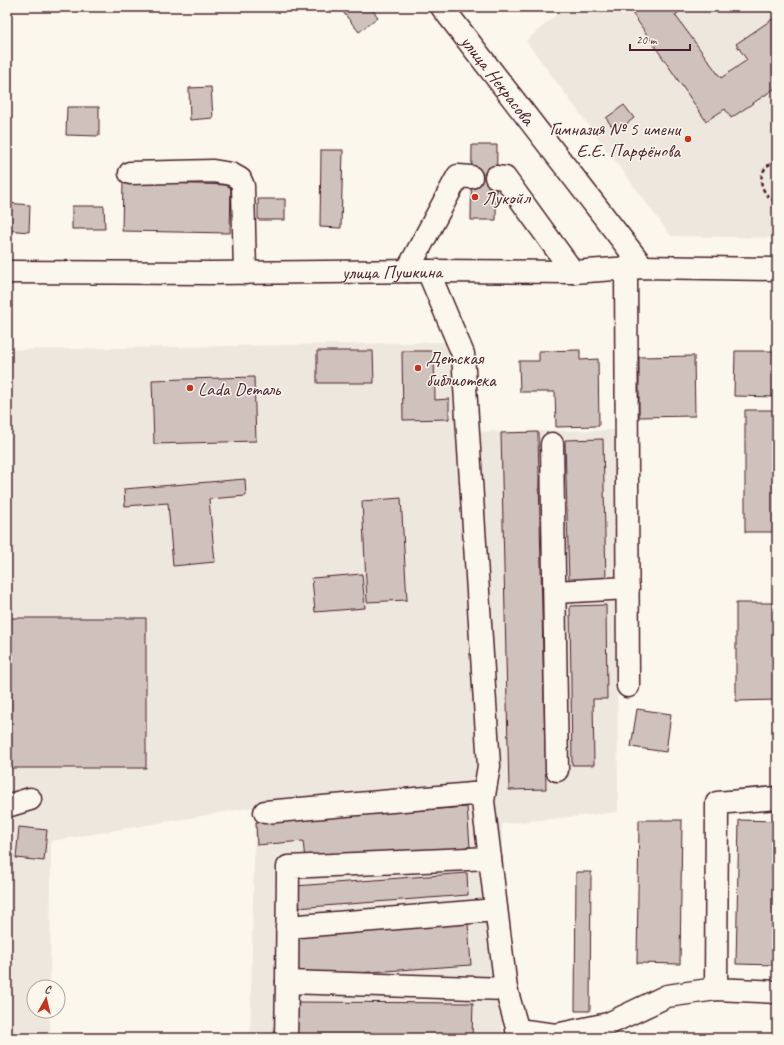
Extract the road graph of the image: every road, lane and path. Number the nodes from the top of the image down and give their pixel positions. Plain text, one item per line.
1 (442, 7) edge
2 (777, 161) edge
3 (130, 173) dead end
4 (471, 177) dead end
5 (496, 178) dead end
6 (777, 202) edge
7 (635, 268) junction
8 (777, 269) edge
9 (407, 271) junction
10 (428, 271) junction
11 (7, 272) edge
12 (572, 272) junction
13 (245, 273) junction
14 (552, 444) dead end
15 (628, 588) junction
16 (555, 592) junction
17 (628, 686) dead end
18 (557, 770) dead end
19 (484, 793) junction
20 (777, 798) edge
21 (30, 799) dead end
22 (7, 806) edge
23 (265, 812) dead end
24 (490, 858) junction
25 (496, 910) junction
26 (287, 927) junction
27 (286, 982) junction
28 (506, 989) junction
29 (716, 989) junction
30 (777, 992) edge
31 (518, 1034) edge
32 (286, 1038) edge

1 - 7 street, улица Некрасова
2 - 6 path
3 - 13 street
4 - 9 street
5 - 12 street
7 - 8 street, улица Пушкина
7 - 12 street, улица Пушкина
7 - 15 street
9 - 10 street, улица Пушкина
9 - 13 street, улица Пушкина
10 - 12 street, улица Пушкина
10 - 19 street
11 - 13 street, улица Пушкина
14 - 16 street
15 - 16 street
15 - 17 street
16 - 18 street
19 - 23 street
19 - 24 street
20 - 29 street
21 - 22 street
24 - 25 street
24 - 26 street
25 - 26 street
25 - 28 street
26 - 27 street
27 - 28 street
27 - 32 street
28 - 31 street
29 - 30 street
29 - 31 street

